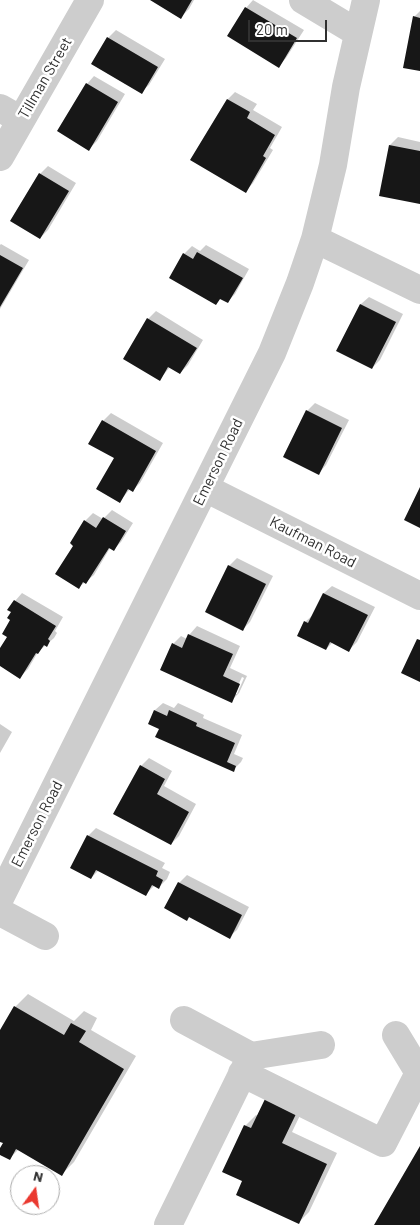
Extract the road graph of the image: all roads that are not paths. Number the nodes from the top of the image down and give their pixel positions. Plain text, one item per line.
1 (90, 0) edge
2 (303, 0) edge
3 (366, 0) edge
4 (358, 33) junction
5 (11, 114) edge
6 (0, 157) edge
7 (315, 239) junction
8 (420, 290) edge
9 (205, 488) junction
10 (420, 596) edge
11 (0, 898) edge
12 (0, 912) edge
13 (45, 936) dead end
14 (184, 1020) dead end
15 (396, 1035) dead end
16 (321, 1046) dead end
17 (246, 1065) junction
18 (168, 1225) edge

1 - 5 street, Tillman Street
2 - 4 street
3 - 4 street, Emerson Road
4 - 7 street, Emerson Road
5 - 6 street, Tillman Street
7 - 8 street
7 - 9 street, Emerson Road
9 - 10 street, Kaufman Road
9 - 11 street, Emerson Road
12 - 13 street
14 - 17 street
15 - 17 street
16 - 17 street
17 - 18 street

